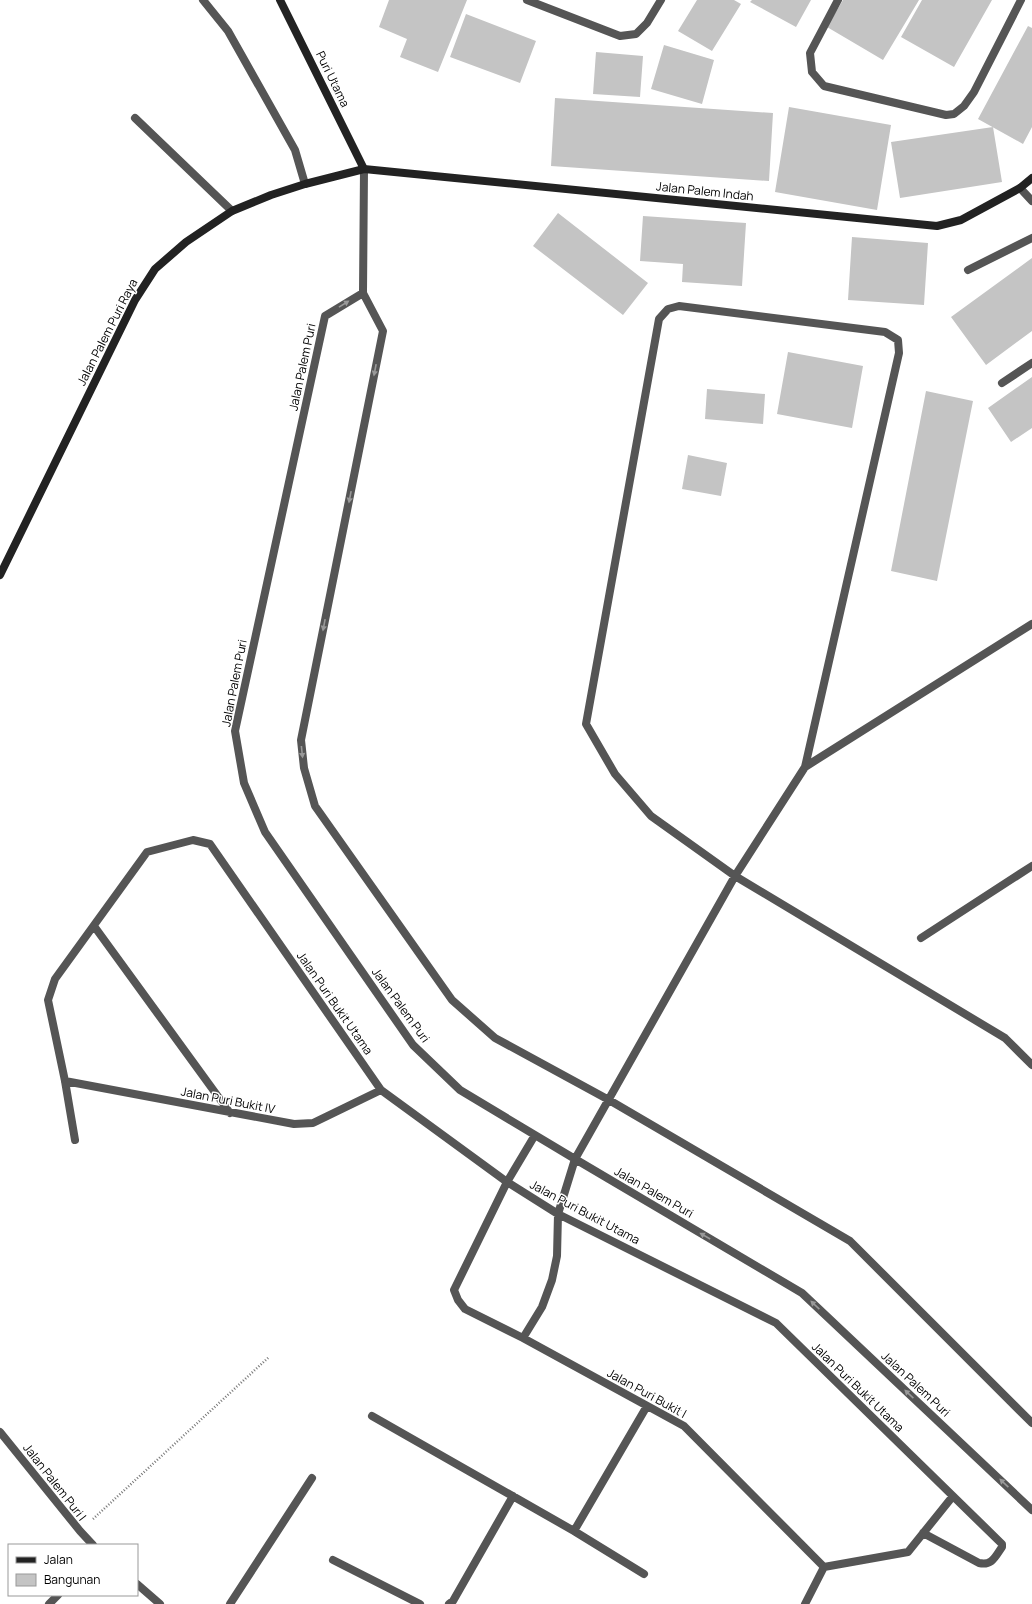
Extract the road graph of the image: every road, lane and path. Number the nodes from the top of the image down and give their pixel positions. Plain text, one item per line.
1 (203, 0) edge
2 (280, 0) edge
3 (527, 0) edge
4 (660, 0) edge
5 (838, 0) edge
6 (1021, 0) edge
7 (135, 118) dead end
8 (364, 169) junction
9 (1032, 178) edge
10 (305, 184) junction
11 (1020, 188) junction
12 (1032, 201) edge
13 (232, 211) junction
14 (1032, 238) edge
15 (968, 270) dead end
16 (363, 293) junction
17 (1032, 363) edge
18 (1002, 383) dead end
19 (0, 575) edge
20 (1032, 624) edge
21 (805, 767) junction
22 (1032, 866) edge
23 (735, 876) junction
24 (94, 926) junction
25 (921, 938) dead end
26 (1032, 1065) edge
27 (64, 1081) junction
28 (381, 1090) junction
29 (607, 1103) junction
30 (230, 1113) junction
31 (535, 1135) junction
32 (75, 1140) dead end
33 (577, 1156) junction
34 (507, 1182) junction
35 (558, 1214) junction
36 (523, 1338) junction
37 (269, 1357) dead end
38 (647, 1406) junction
39 (372, 1416) dead end
40 (1032, 1423) edge
41 (0, 1432) edge
42 (312, 1478) dead end
43 (513, 1496) junction
44 (952, 1496) junction
45 (103, 1510) dead end
46 (1032, 1510) edge
47 (574, 1531) junction
48 (923, 1533) junction
49 (92, 1544) edge
50 (333, 1560) dead end
51 (824, 1567) junction
52 (644, 1574) dead end
53 (138, 1585) edge
54 (57, 1596) edge
55 (49, 1604) edge
56 (160, 1604) edge
57 (230, 1604) edge
58 (420, 1604) edge
59 (449, 1604) edge
60 (805, 1604) edge

1 - 10 street
2 - 8 street, Puri Utama
3 - 4 street
5 - 6 street
7 - 13 street
8 - 10 street, Jalan Palem Puri Raya
8 - 11 street, Jalan Palem Indah
8 - 16 street
9 - 11 street, Jalan Palem Indah
10 - 13 street, Jalan Palem Puri Raya
11 - 12 street
13 - 19 street, Jalan Palem Puri Raya
14 - 15 street
16 -> 29 street
31 -> 16 street, Jalan Palem Puri
17 - 18 street
20 - 21 street
21 - 23 street
21 - 23 street
22 - 25 street
23 - 26 street
23 - 29 street
24 - 27 street
24 - 28 street, Jalan Puri Bukit Utama
24 - 30 street
27 - 30 street, Jalan Puri Bukit IV
27 - 32 street
28 - 30 street, Jalan Puri Bukit IV
28 - 34 street, Jalan Puri Bukit Utama
29 - 33 street
29 - 40 street
31 - 33 street, Jalan Palem Puri
31 - 34 street
33 - 35 street
46 -> 33 street, Jalan Palem Puri
34 - 35 street, Jalan Puri Bukit Utama
34 - 36 street, Jalan Puri Bukit I
35 - 36 street
35 - 44 street, Jalan Puri Bukit Utama
36 - 38 street, Jalan Puri Bukit I
37 - 45 path
38 - 47 street
38 - 51 street, Jalan Puri Bukit I
39 - 43 street
41 - 49 street, Jalan Palem Puri I
42 - 57 street
43 - 47 street
43 - 59 street
44 - 48 street
44 - 48 street, Jalan Puri Bukit Utama
47 - 52 street
48 - 51 street
50 - 58 street
51 - 60 street
53 - 56 street
54 - 55 street

